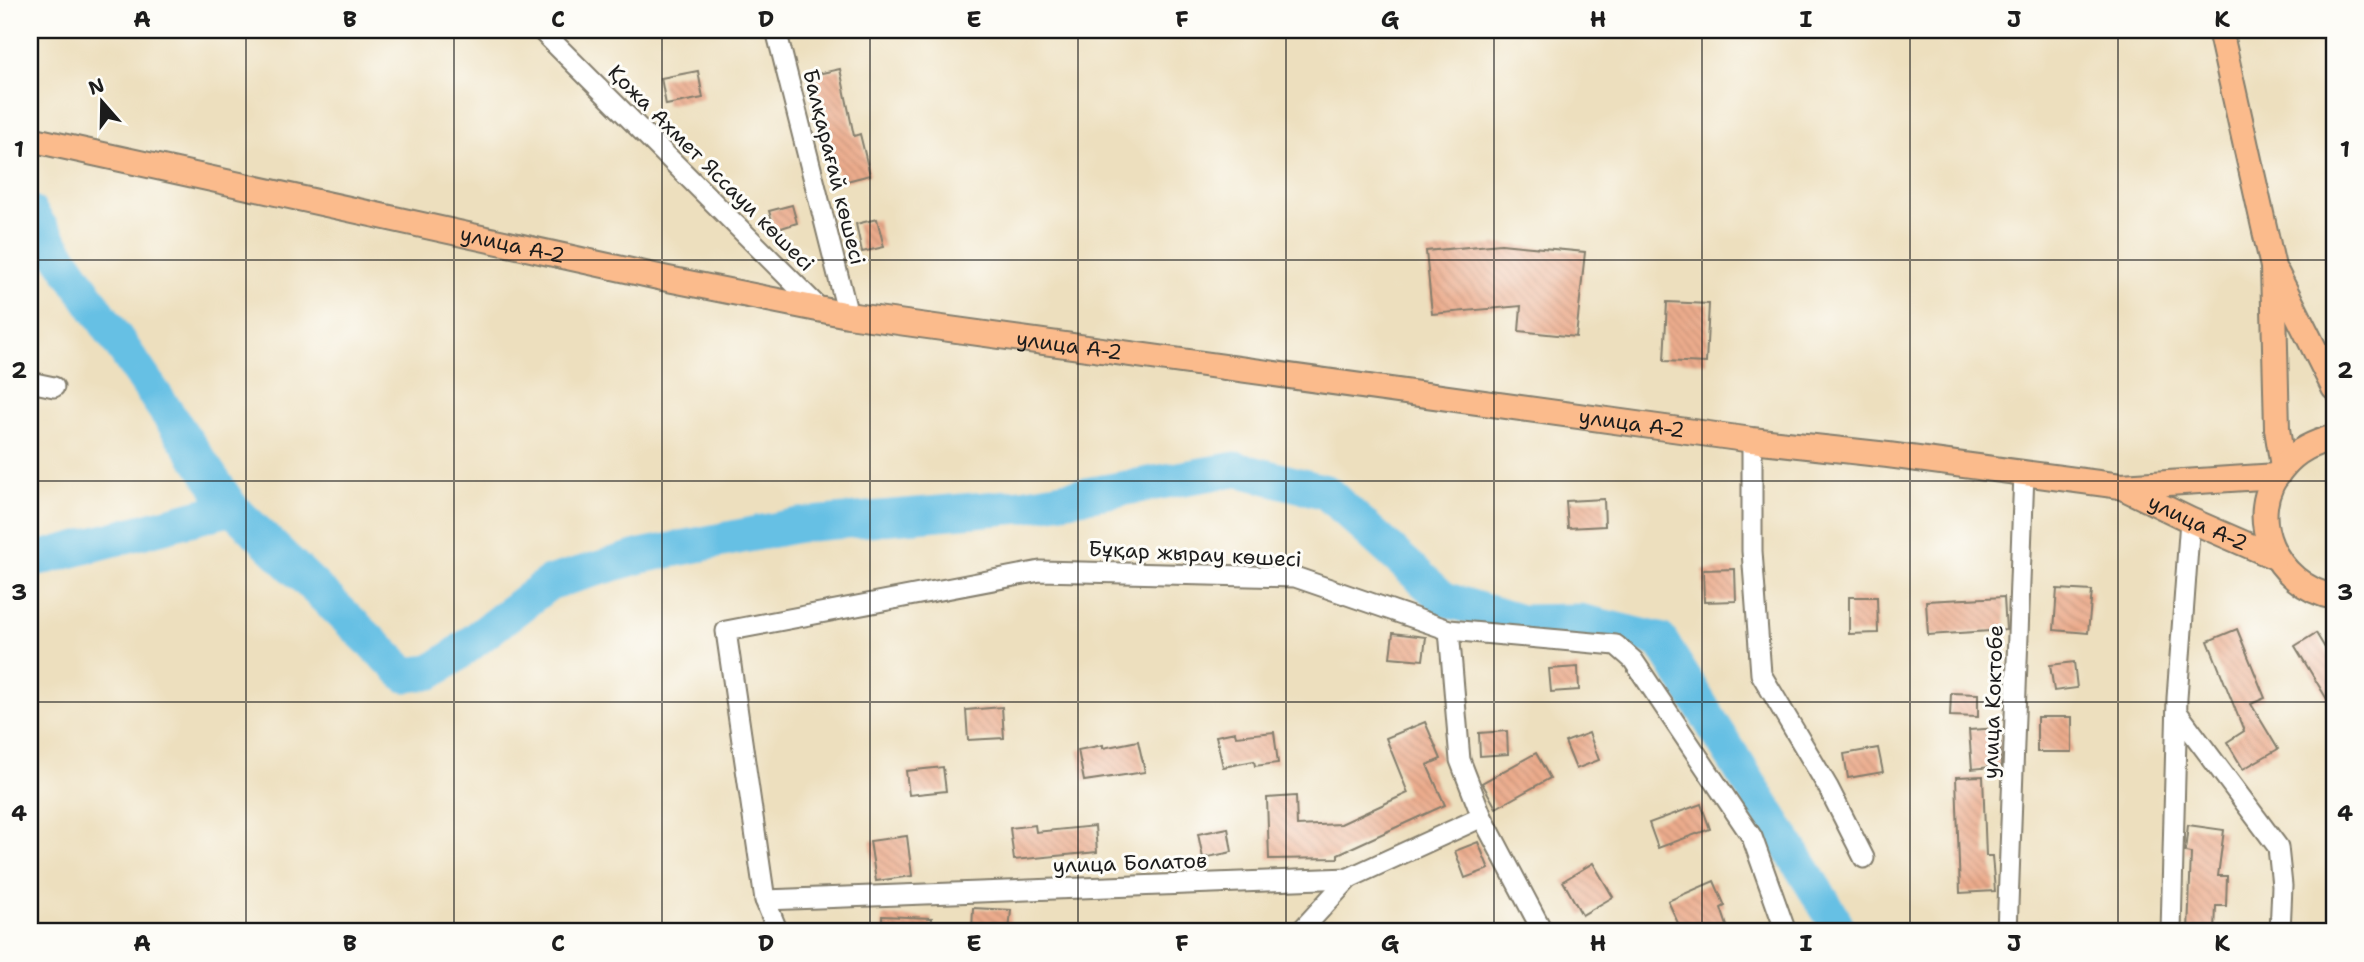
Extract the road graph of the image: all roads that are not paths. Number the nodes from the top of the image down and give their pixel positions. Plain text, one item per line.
1 (541, 30) edge
2 (776, 30) edge
3 (2220, 30) edge
4 (30, 139) edge
5 (2273, 267) junction
6 (820, 309) junction
7 (848, 315) junction
8 (30, 382) edge
9 (54, 387) dead end
10 (2334, 388) edge
11 (2334, 437) edge
12 (1752, 440) junction
13 (2280, 471) junction
14 (2024, 473) junction
15 (2121, 486) junction
16 (2190, 520) junction
17 (2275, 557) junction
18 (2310, 590) junction
19 (2334, 597) edge
20 (2334, 617) edge
21 (1449, 630) junction
22 (2177, 712) junction
23 (1482, 817) junction
24 (1864, 858) dead end
25 (1349, 878) junction
26 (765, 900) junction
27 (778, 932) edge
28 (1300, 932) edge
29 (1543, 932) edge
30 (1786, 932) edge
31 (2007, 932) edge
32 (2171, 932) edge
33 (2280, 932) edge

1 - 6 street, Қожа Ахмет Яссауи көшесі
2 - 7 street, Балқарағай көшесі
3 - 5 main road
4 - 6 main road, улица А-2
5 - 10 main road
5 - 13 main road
6 - 7 main road, улица А-2
7 - 12 main road, улица А-2
8 - 9 street
11 - 13 main road
12 - 14 main road, улица А-2
12 - 24 street
13 - 15 main road, улица А-2
13 - 17 main road
14 - 15 main road, улица А-2
14 - 31 street, улица Коктобе
15 - 16 main road, улица А-2
16 - 17 main road, улица А-2
16 - 22 street
17 - 18 main road
18 - 19 main road
18 - 20 main road
21 - 23 street
21 - 26 street, Бұқар жырау көшесі
21 - 30 street, Бұқар жырау көшесі
22 - 32 street
22 - 33 street
23 - 25 street, улица Болатов
23 - 29 street
25 - 26 street, улица Болатов
25 - 28 street
26 - 27 street

